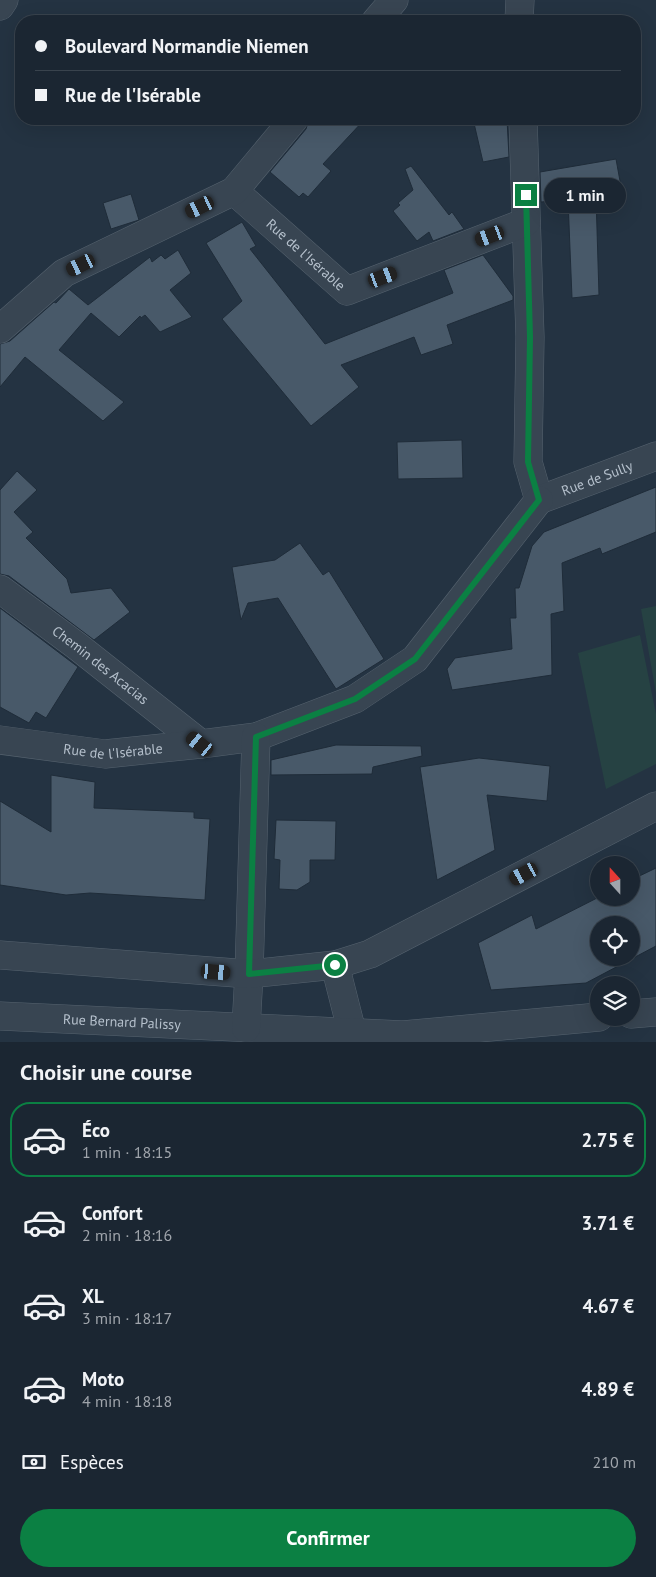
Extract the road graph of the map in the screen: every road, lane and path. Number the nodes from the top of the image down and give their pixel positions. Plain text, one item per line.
1 (4, 0) edge
2 (394, 0) edge
3 (520, 0) edge
4 (0, 6) edge
5 (381, 15) edge
6 (520, 15) edge
7 (289, 125) edge
8 (523, 125) edge
9 (234, 191) junction
10 (526, 222) junction
11 (0, 329) edge
12 (656, 456) edge
13 (539, 500) junction
14 (0, 589) edge
15 (256, 737) junction
16 (0, 740) edge
17 (200, 744) junction
18 (656, 806) edge
19 (0, 955) edge
20 (335, 965) junction
21 (249, 974) junction
22 (656, 1012) edge
23 (640, 1013) edge
24 (0, 1016) edge
25 (590, 1018) edge
26 (246, 1028) junction
27 (352, 1032) junction

1 - 4 street
2 - 5 street
3 - 6 street
7 - 9 street
8 - 10 street
9 - 10 street, Rue de l'Isérable
9 - 11 street
10 - 13 street
12 - 13 street, Rue de Sully
13 - 15 street, Rue de l'Isérable
14 - 17 street, Chemin des Acacias
15 - 17 street, Rue de l'Isérable
15 - 21 street
16 - 17 street, Rue de l'Isérable
18 - 20 street
19 - 21 street
20 - 21 street
20 - 27 street
21 - 26 street
22 - 23 street
24 - 26 street, Rue Bernard Palissy
25 - 27 street, Rue Bernard Palissy
26 - 27 street, Rue Bernard Palissy

